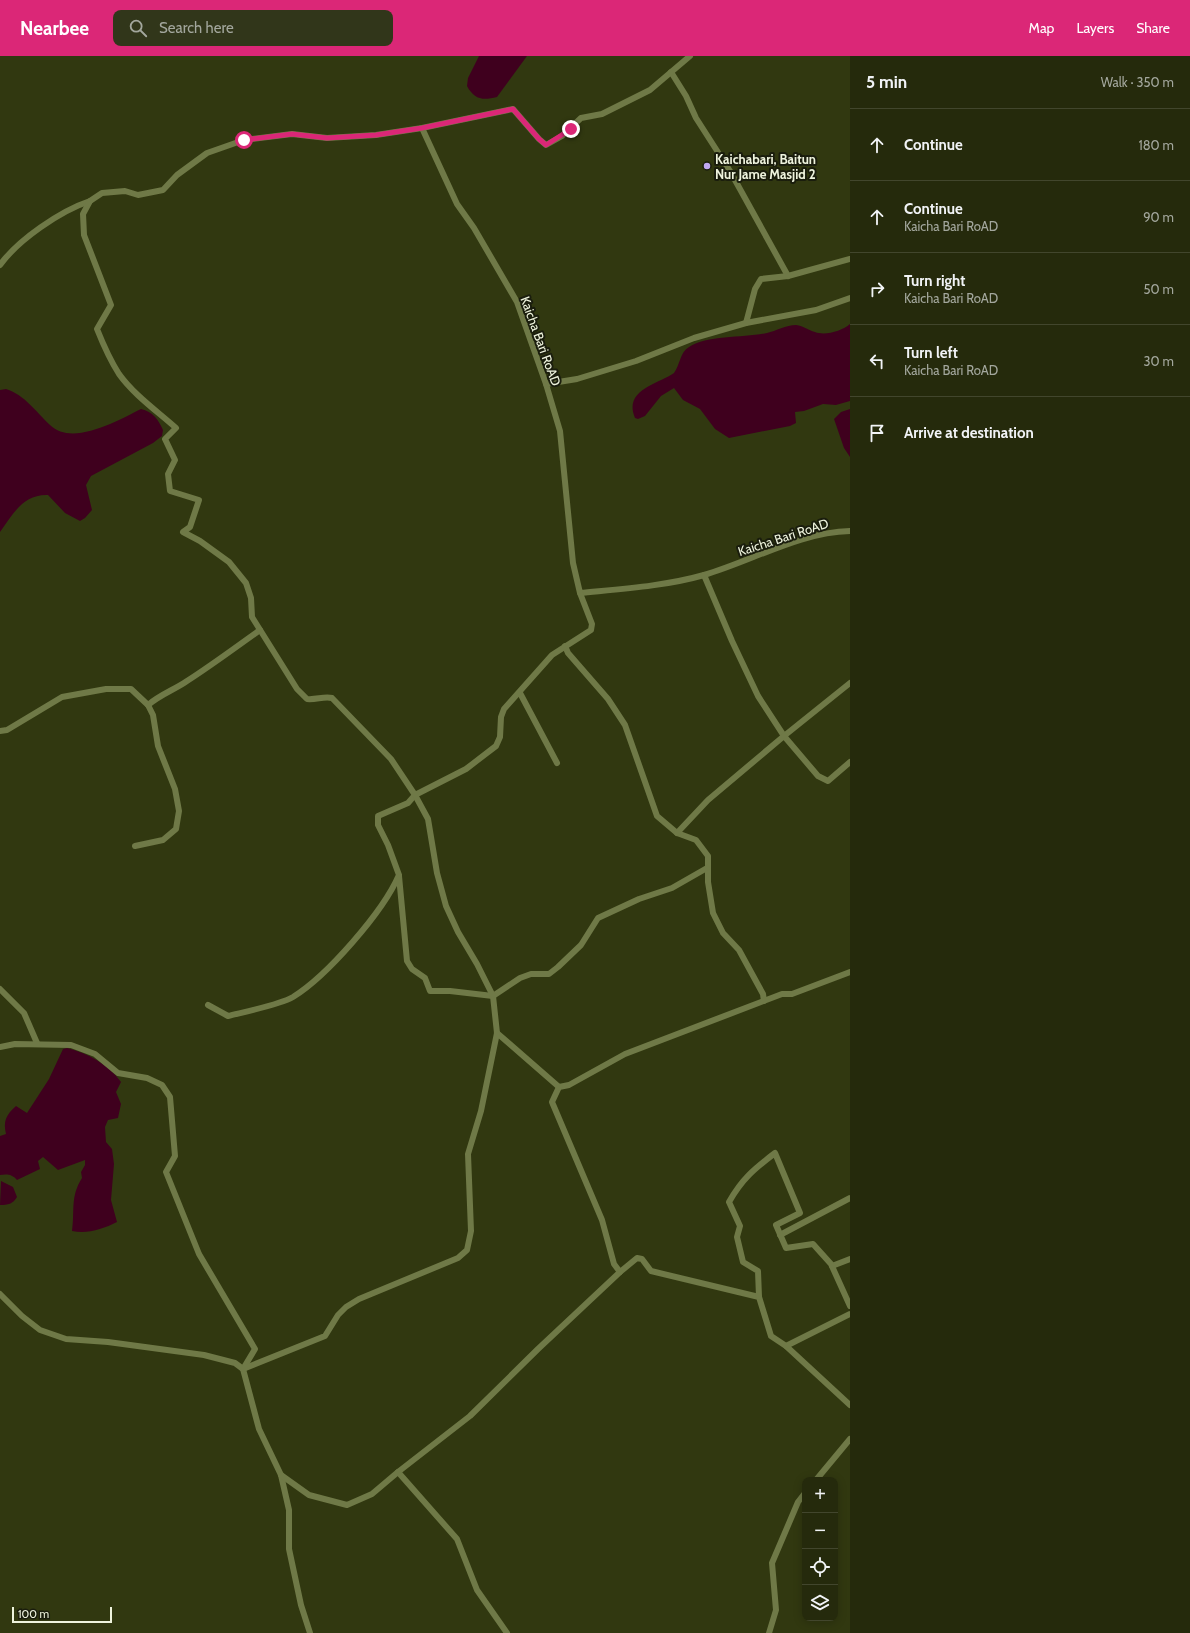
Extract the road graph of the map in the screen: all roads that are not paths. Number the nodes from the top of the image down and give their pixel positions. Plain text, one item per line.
1 (690, 56) edge
2 (671, 72) junction
3 (422, 128) junction
4 (90, 201) junction
5 (850, 259) edge
6 (0, 266) edge
7 (788, 276) junction
8 (850, 298) edge
9 (746, 323) junction
10 (546, 384) junction
11 (850, 531) edge
12 (704, 575) junction
13 (580, 593) junction
14 (260, 630) junction
15 (565, 646) junction
16 (850, 683) edge
17 (520, 693) junction
18 (148, 705) junction
19 (0, 731) edge
20 (784, 736) junction
21 (850, 762) edge
22 (558, 764) dead end
23 (415, 795) junction
24 (677, 833) junction
25 (134, 846) dead end
26 (707, 868) junction
27 (399, 875) junction
28 (850, 972) edge
29 (0, 990) edge
30 (493, 996) junction
31 (764, 1001) junction
32 (208, 1005) dead end
33 (497, 1033) junction
34 (37, 1043) junction
35 (0, 1047) edge
36 (560, 1088) junction
37 (850, 1198) edge
38 (780, 1235) junction
39 (850, 1259) edge
40 (832, 1266) junction
41 (620, 1272) junction
42 (0, 1294) edge
43 (759, 1297) junction
44 (849, 1306) edge
45 (849, 1314) edge
46 (786, 1346) junction
47 (243, 1369) junction
48 (850, 1405) edge
49 (850, 1440) edge
50 (398, 1472) junction
51 (281, 1475) junction
52 (819, 1477) edge
53 (802, 1497) edge
54 (310, 1633) edge
55 (507, 1633) edge
56 (769, 1633) edge

1 - 2 street
2 - 3 street
2 - 7 street
3 - 4 street
3 - 10 street, Kaicha Bari RoAD
4 - 6 street
4 - 14 street
5 - 7 street
7 - 9 street
8 - 9 street
9 - 10 street
10 - 13 street, Kaicha Bari RoAD
11 - 12 street, Kaicha Bari RoAD
12 - 13 street, Kaicha Bari RoAD
12 - 20 street
13 - 15 street
14 - 18 street
14 - 23 street
15 - 17 street
15 - 24 street
16 - 20 street
17 - 22 street
17 - 23 street
18 - 19 street
18 - 25 street
20 - 21 street
20 - 24 street
23 - 27 street
23 - 30 street
24 - 26 street
26 - 30 street
26 - 31 street
27 - 30 street
27 - 32 street
28 - 31 street
29 - 34 street
30 - 33 street
31 - 36 street
33 - 36 street
33 - 47 street
34 - 35 street
34 - 47 street
36 - 41 street
37 - 38 street
38 - 40 street
38 - 43 street
39 - 40 street
40 - 44 street
41 - 43 street
41 - 50 street
42 - 47 street
43 - 46 street
44 - 45 street
45 - 46 street
46 - 48 street
47 - 51 street
49 - 52 street
50 - 51 street
50 - 55 street
51 - 54 street
53 - 56 street

